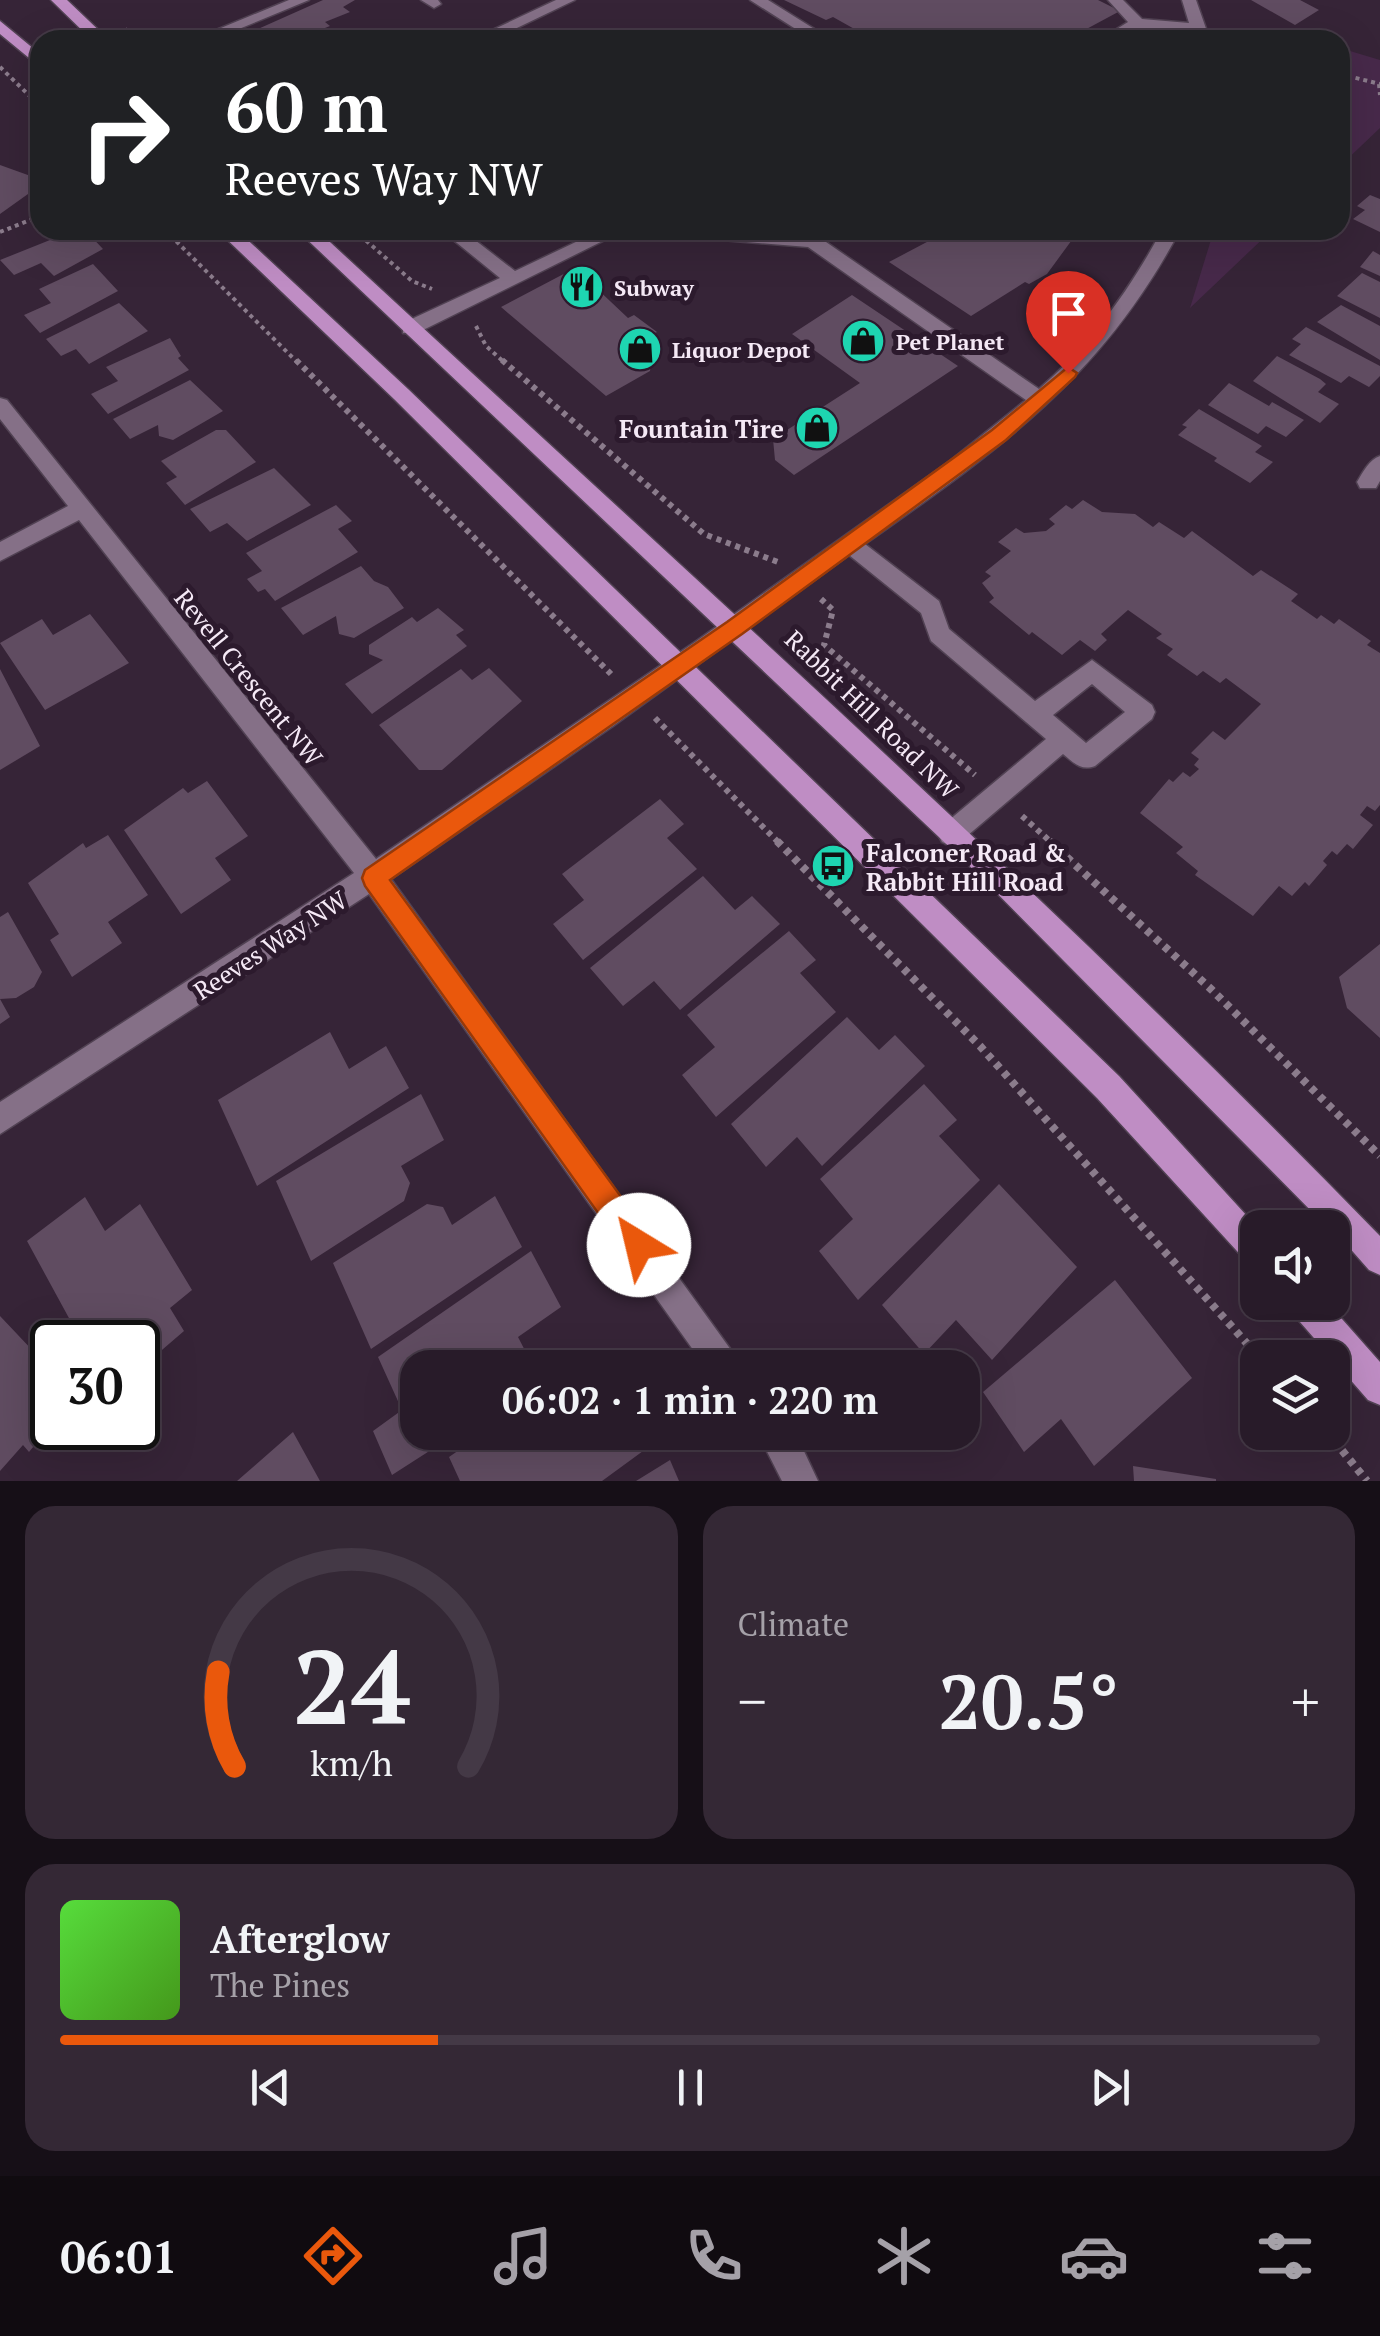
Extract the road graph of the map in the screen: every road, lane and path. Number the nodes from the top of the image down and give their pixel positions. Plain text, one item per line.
1 (58, 0) edge
2 (302, 0) edge
3 (568, 0) edge
4 (757, 0) edge
5 (1115, 0) edge
6 (1189, 0) edge
7 (518, 3) dead end
8 (538, 14) junction
9 (1136, 23) junction
10 (0, 26) edge
11 (90, 30) edge
12 (227, 30) edge
13 (502, 30) edge
14 (807, 30) edge
15 (1124, 30) edge
16 (1173, 30) edge
17 (1198, 30) edge
18 (30, 53) edge
19 (0, 67) edge
20 (1350, 76) edge
21 (1380, 84) edge
22 (1380, 95) edge
23 (30, 96) edge
24 (30, 220) edge
25 (0, 232) edge
26 (176, 240) edge
27 (237, 240) edge
28 (317, 240) edge
29 (365, 240) edge
30 (463, 240) edge
31 (595, 240) edge
32 (791, 240) edge
33 (817, 240) edge
34 (1166, 240) edge
35 (814, 242) junction
36 (513, 279) junction
37 (452, 308) junction
38 (410, 328) junction
39 (1040, 400) junction
40 (0, 406) edge
41 (80, 510) junction
42 (849, 543) junction
43 (0, 552) edge
44 (800, 579) junction
45 (734, 628) junction
46 (678, 667) junction
47 (634, 697) junction
48 (1034, 716) junction
49 (1062, 740) junction
50 (998, 794) junction
51 (951, 834) junction
52 (374, 878) junction
53 (0, 1119) edge
54 (1380, 1156) edge
55 (1240, 1231) edge
56 (1380, 1260) edge
57 (1321, 1320) edge
58 (1244, 1340) edge
59 (714, 1350) edge
60 (1380, 1388) edge
61 (787, 1450) edge
62 (1342, 1450) edge
63 (800, 1481) edge
64 (1367, 1481) edge

1 - 11 main road
2 - 12 street
3 - 8 street
4 - 14 street
5 - 9 street
6 - 17 street
7 - 8 street
8 - 13 street
9 - 15 street
9 - 16 street
10 - 18 main road
19 - 23 path
20 - 21 path
21 - 22 path
24 - 25 path
26 - 47 path
27 - 46 main road
28 - 38 main road, Rabbit Hill Road NW
29 - 37 path
30 - 36 street
31 - 36 street
32 - 35 street
33 - 35 street
34 - 39 street, Reeves Way NW
35 - 39 street
36 - 37 street
37 - 38 street
37 - 44 path
38 - 45 main road, Rabbit Hill Road NW
39 - 42 street, Reeves Way NW
40 - 41 street, Revell Crescent NW
41 - 43 street
41 - 52 street, Revell Crescent NW
42 - 44 street, Reeves Way NW
42 - 48 street
44 - 45 street, Reeves Way NW
44 - 50 path
45 - 46 street, Reeves Way NW
45 - 51 main road, Rabbit Hill Road NW
46 - 47 street, Reeves Way NW
46 - 55 main road
47 - 52 street, Reeves Way NW
47 - 58 path
48 - 49 street
48 - 49 street
49 - 50 street
50 - 51 street
50 - 54 path
51 - 56 main road, Rabbit Hill Road NW
52 - 53 street, Reeves Way NW
52 - 59 street, Revell Crescent NW
57 - 60 main road
61 - 63 street
62 - 64 path

